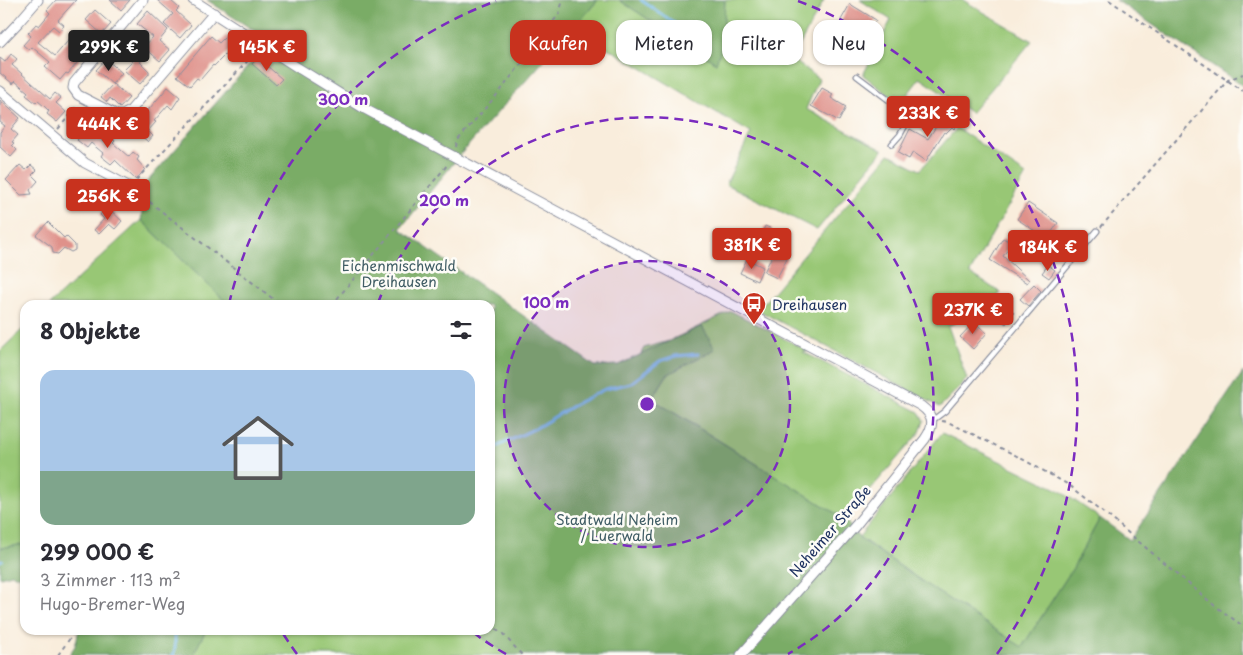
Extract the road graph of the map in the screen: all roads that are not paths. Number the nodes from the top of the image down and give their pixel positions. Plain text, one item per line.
1 (38, 0) edge
2 (143, 0) edge
3 (193, 0) edge
4 (214, 13) junction
5 (0, 42) edge
6 (857, 76) dead end
7 (0, 91) edge
8 (892, 144) dead end
9 (130, 187) road end
10 (1097, 231) road end
11 (933, 420) junction
12 (740, 655) edge

1 - 5 street
2 - 4 street
3 - 4 street
4 - 11 street
6 - 8 lane
7 - 9 street
10 - 11 lane
11 - 12 street, Neheimer Straße

